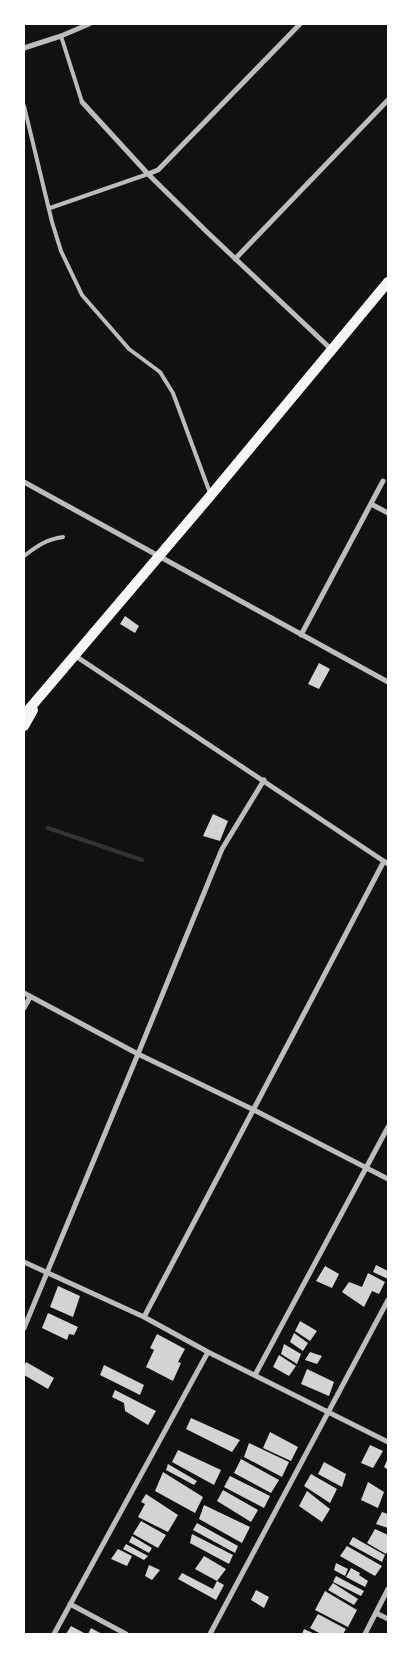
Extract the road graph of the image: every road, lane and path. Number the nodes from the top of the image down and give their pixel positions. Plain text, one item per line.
1 (88, 24) edge
2 (300, 24) edge
3 (61, 36) junction
4 (24, 48) edge
5 (388, 100) edge
6 (82, 102) joint
7 (24, 106) edge
8 (148, 174) junction
9 (50, 208) junction
10 (236, 259) junction
11 (388, 282) edge
12 (332, 350) junction
13 (383, 481) dead end
14 (24, 482) edge
15 (211, 495) junction
16 (371, 504) junction
17 (388, 513) edge
18 (63, 537) dead end
19 (24, 556) edge
20 (158, 556) junction
21 (301, 635) junction
22 (74, 655) junction
23 (388, 682) edge
24 (46, 690) junction
25 (24, 715) edge
26 (24, 726) edge
27 (264, 780) junction
28 (386, 862) edge
29 (24, 993) edge
30 (30, 997) junction
31 (24, 1008) edge
32 (138, 1054) junction
33 (254, 1110) junction
34 (388, 1127) edge
35 (366, 1168) junction
36 (388, 1179) edge
37 (24, 1262) edge
38 (47, 1272) junction
39 (388, 1300) edge
40 (144, 1317) junction
41 (24, 1328) edge
42 (208, 1352) junction
43 (255, 1375) junction
44 (329, 1412) junction
45 (388, 1442) edge
46 (388, 1589) edge
47 (70, 1604) junction
48 (376, 1613) junction
49 (388, 1619) edge
50 (54, 1634) edge
51 (126, 1634) edge
52 (210, 1634) edge
53 (365, 1634) edge

1 - 3 street
2 - 8 street
3 - 4 street
3 - 6 lane
5 - 10 street
6 - 8 street
7 - 9 lane
8 - 9 lane
8 - 10 street
9 - 15 lane
10 - 12 street
11 - 12 main road
12 - 15 main road
13 - 16 street
14 - 20 street
15 - 20 main road
16 - 17 street
16 - 21 street
18 - 19 lane
20 - 21 street
20 - 22 main road
21 - 23 street
22 - 24 main road
22 - 27 street
24 - 25 main road
24 - 26 main road
27 - 28 street
27 - 32 street
28 - 33 street
29 - 30 street
30 - 31 street
30 - 32 street
32 - 33 street
32 - 38 street
33 - 35 street
33 - 40 street
34 - 35 street
35 - 36 street
35 - 43 street
37 - 38 street
38 - 40 street
38 - 41 street
39 - 44 street
40 - 42 street
42 - 43 street
42 - 47 street
43 - 44 street
44 - 45 street
44 - 52 street
46 - 48 street
47 - 50 street
47 - 51 street
48 - 49 street
48 - 53 street

